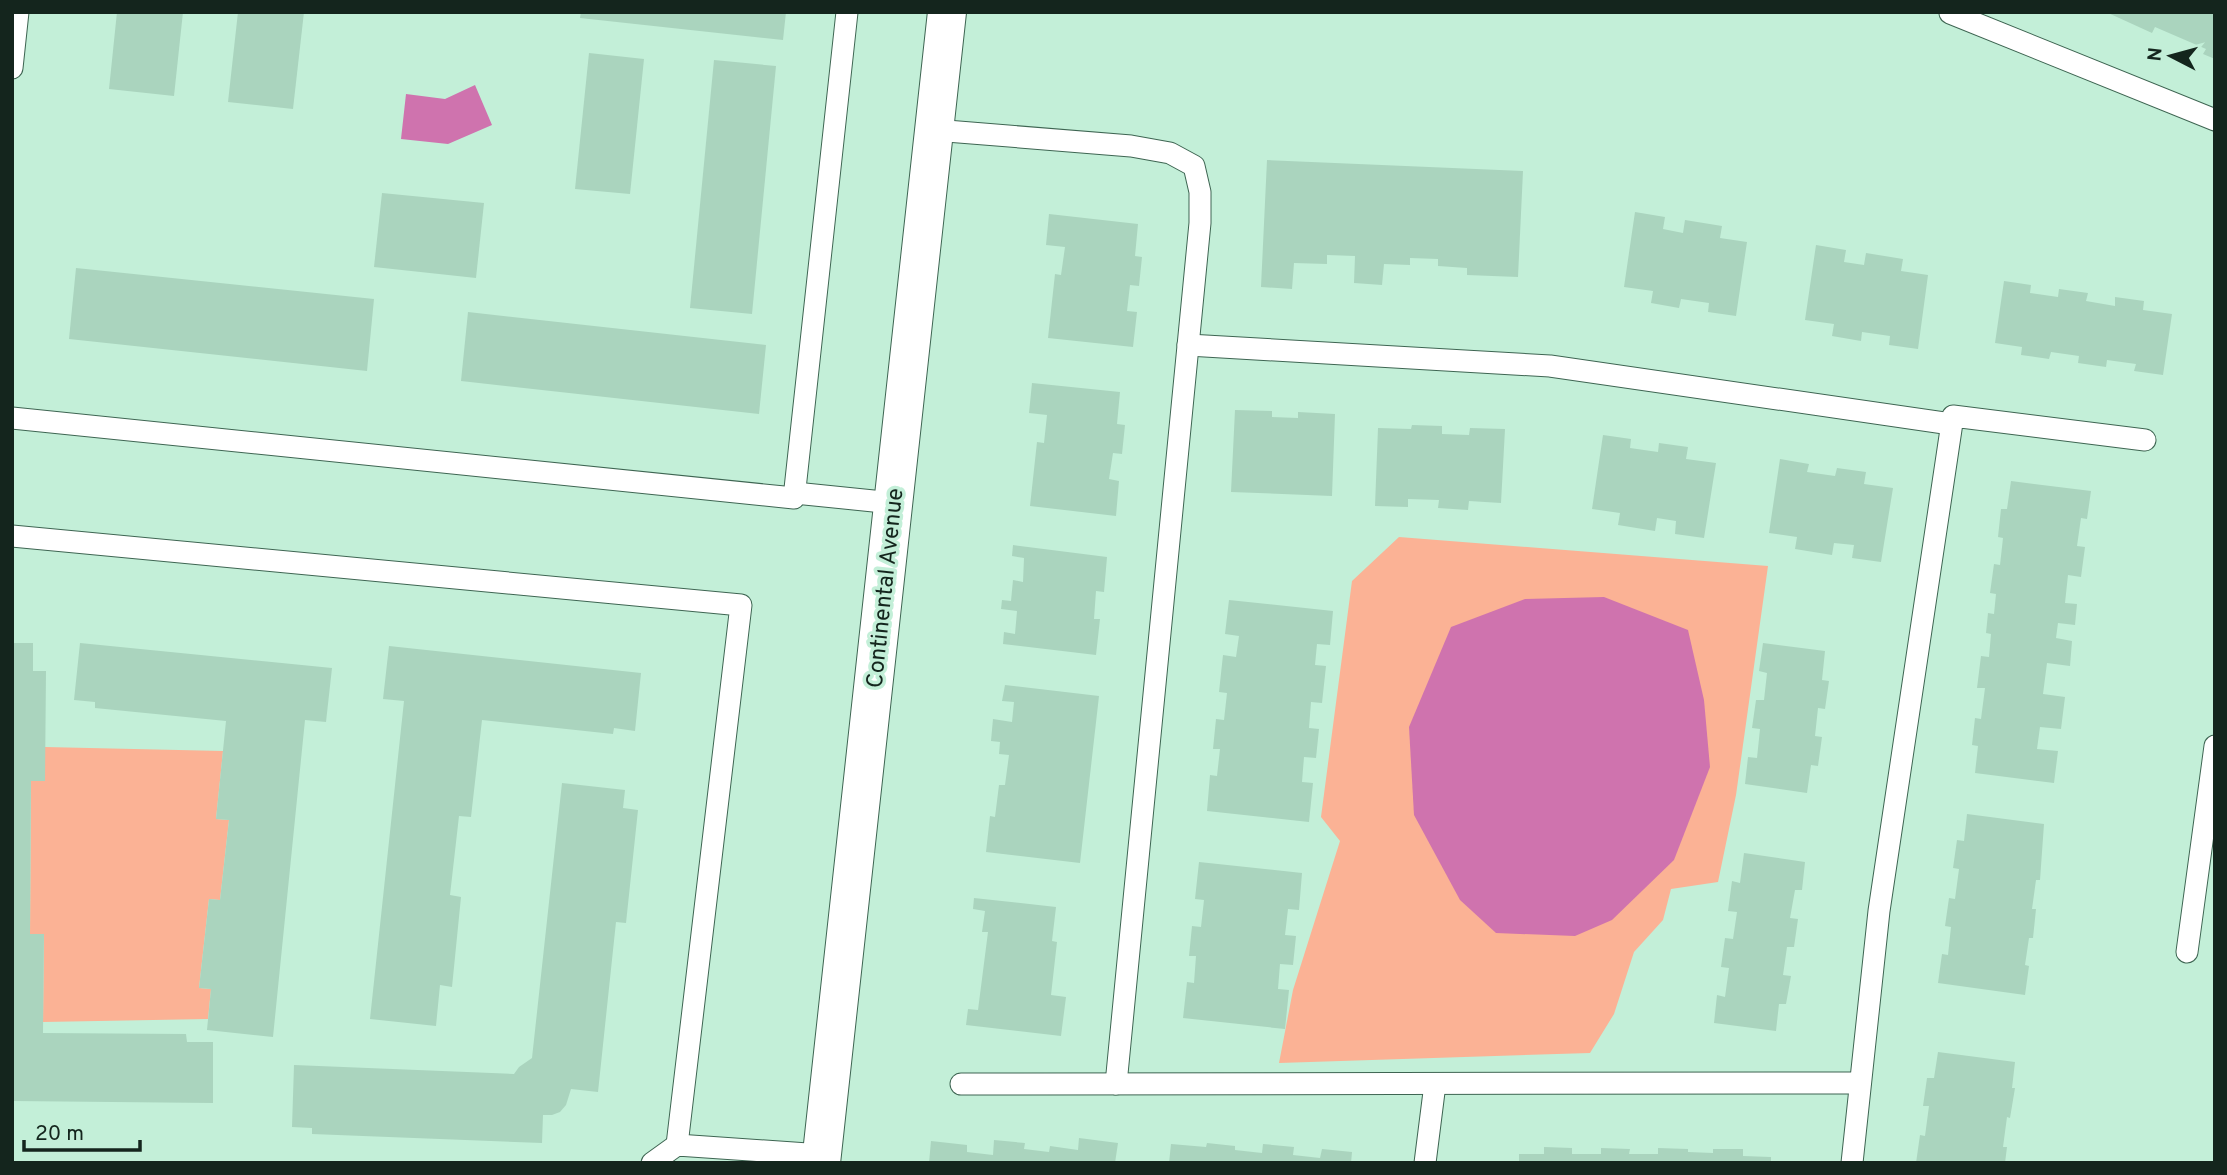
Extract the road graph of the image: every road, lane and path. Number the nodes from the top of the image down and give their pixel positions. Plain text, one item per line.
1 (18, 12) edge
2 (847, 12) edge
3 (947, 12) edge
4 (1950, 13) edge
5 (12, 68) edge
6 (2215, 120) edge
7 (934, 130) junction
8 (1188, 345) junction
9 (12, 418) edge
10 (1951, 424) junction
11 (2145, 439) dead end
12 (795, 493) junction
13 (893, 503) junction
14 (12, 536) edge
15 (2215, 746) edge
16 (2212, 798) edge
17 (2187, 952) dead end
18 (1860, 1083) junction
19 (961, 1084) dead end
20 (1116, 1084) junction
21 (1435, 1084) junction
22 (677, 1145) junction
23 (822, 1159) edge
24 (652, 1163) edge
25 (1425, 1163) edge
26 (1852, 1163) edge

1 - 5 lane
2 - 12 lane
3 - 7 street, Continental Avenue
4 - 6 lane
7 - 8 lane
7 - 13 street, Continental Avenue
8 - 10 lane
8 - 20 lane
9 - 12 lane
10 - 11 lane
10 - 18 lane
12 - 13 lane
13 - 23 street, Continental Avenue
14 - 22 lane
15 - 16 lane
16 - 17 lane
18 - 21 lane
18 - 26 lane
19 - 20 lane
20 - 21 lane
21 - 25 lane
22 - 23 lane
22 - 24 lane

